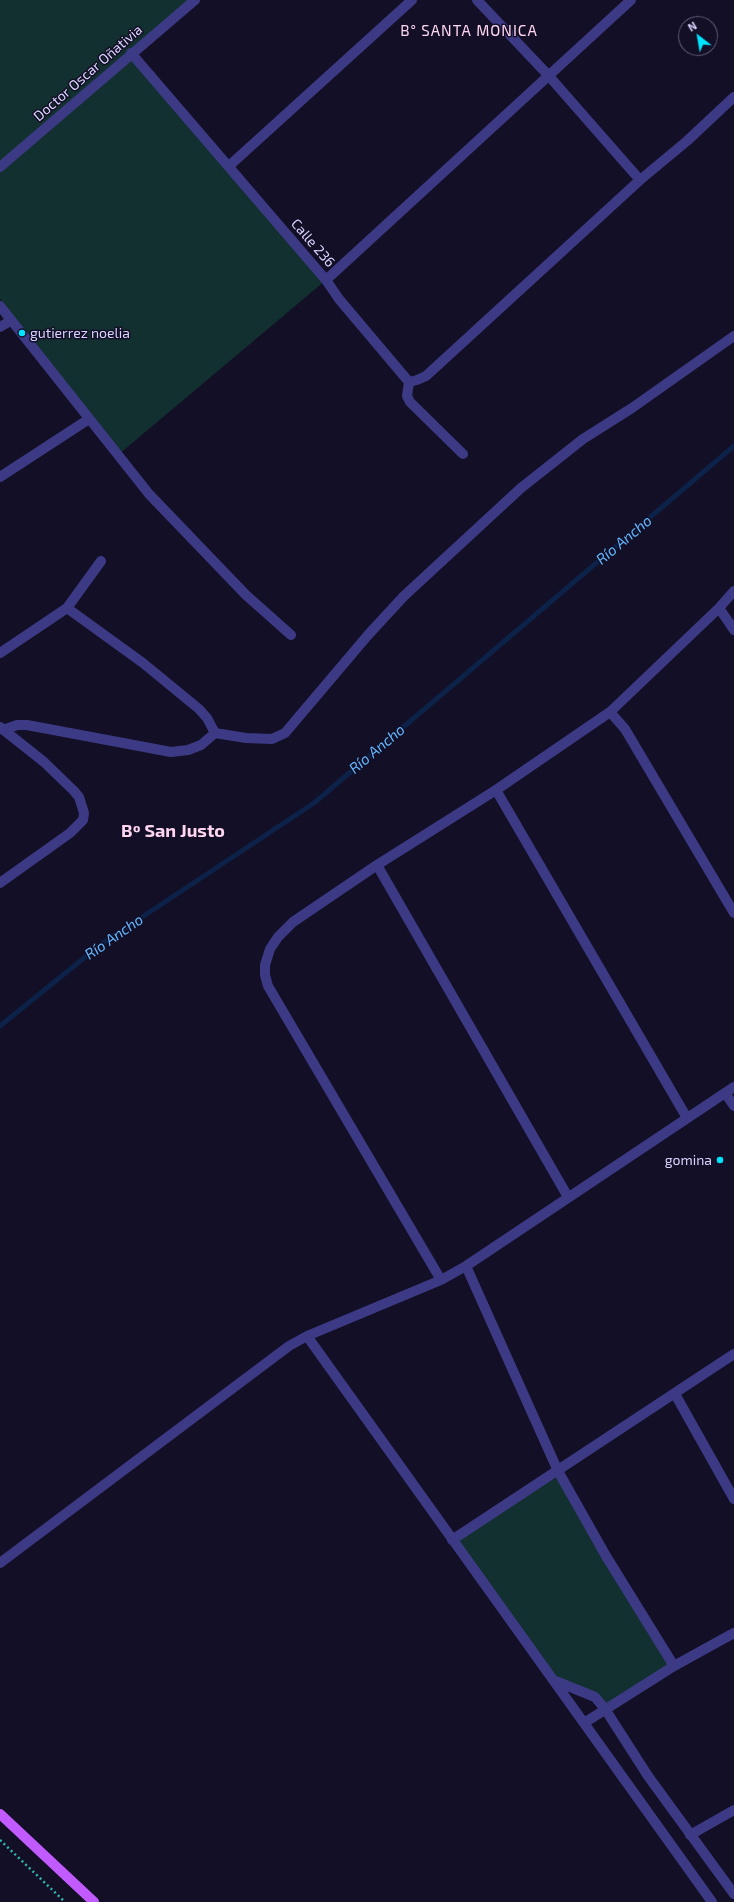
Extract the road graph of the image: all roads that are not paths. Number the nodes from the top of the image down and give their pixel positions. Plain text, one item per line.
1 (195, 0) edge
2 (412, 0) edge
3 (478, 0) edge
4 (631, 0) edge
5 (131, 53) junction
6 (548, 76) junction
7 (734, 97) edge
8 (229, 166) junction
9 (0, 167) edge
10 (640, 180) junction
11 (326, 280) junction
12 (0, 306) edge
13 (10, 321) junction
14 (0, 328) edge
15 (734, 336) edge
16 (409, 382) junction
17 (89, 419) junction
18 (463, 454) dead end
19 (0, 477) edge
20 (101, 561) dead end
21 (734, 591) edge
22 (67, 608) junction
23 (719, 608) junction
24 (734, 630) edge
25 (290, 635) dead end
26 (0, 653) edge
27 (610, 712) junction
28 (2, 728) edge
29 (215, 733) junction
30 (496, 790) junction
31 (377, 865) junction
32 (0, 883) edge
33 (734, 913) edge
34 (730, 1090) edge
35 (734, 1106) edge
36 (687, 1118) junction
37 (568, 1197) junction
38 (466, 1266) junction
39 (441, 1280) junction
40 (307, 1336) junction
41 (734, 1354) edge
42 (675, 1394) junction
43 (558, 1470) junction
44 (734, 1500) edge
45 (452, 1540) junction
46 (0, 1563) edge
47 (734, 1632) edge
48 (674, 1666) junction
49 (553, 1680) junction
50 (605, 1708) junction
51 (584, 1723) junction
52 (734, 1810) edge
53 (0, 1814) edge
54 (690, 1834) junction
55 (734, 1894) edge
56 (94, 1902) edge
57 (712, 1902) edge

1 - 5 street, Doctor Oscar Oñativia
2 - 8 street
3 - 6 street
4 - 6 street
5 - 8 street, Calle 236
5 - 9 street, Doctor Oscar Oñativia
6 - 10 street
6 - 11 street
7 - 10 street
8 - 11 street, Calle 236
10 - 16 street
11 - 16 street, Calle 236
12 - 13 street
13 - 14 street
13 - 17 street
15 - 29 street
16 - 18 street
17 - 19 street
17 - 25 street
20 - 22 street
21 - 23 street
22 - 26 street
22 - 29 street
23 - 24 street
23 - 27 street
27 - 30 street
27 - 33 street
28 - 29 street
28 - 32 street
30 - 31 street
30 - 36 street
31 - 37 street
31 - 39 street
34 - 35 street
34 - 36 street
36 - 37 street
37 - 38 street
38 - 39 street
38 - 43 street
39 - 40 street
40 - 45 street
40 - 46 street
41 - 42 street
42 - 43 street
42 - 44 street
43 - 45 street
43 - 48 street
45 - 49 street
47 - 48 street
48 - 50 street
49 - 50 street
49 - 51 street
50 - 51 street
50 - 54 street
51 - 57 street
52 - 54 street
53 - 56 main road
54 - 55 street

